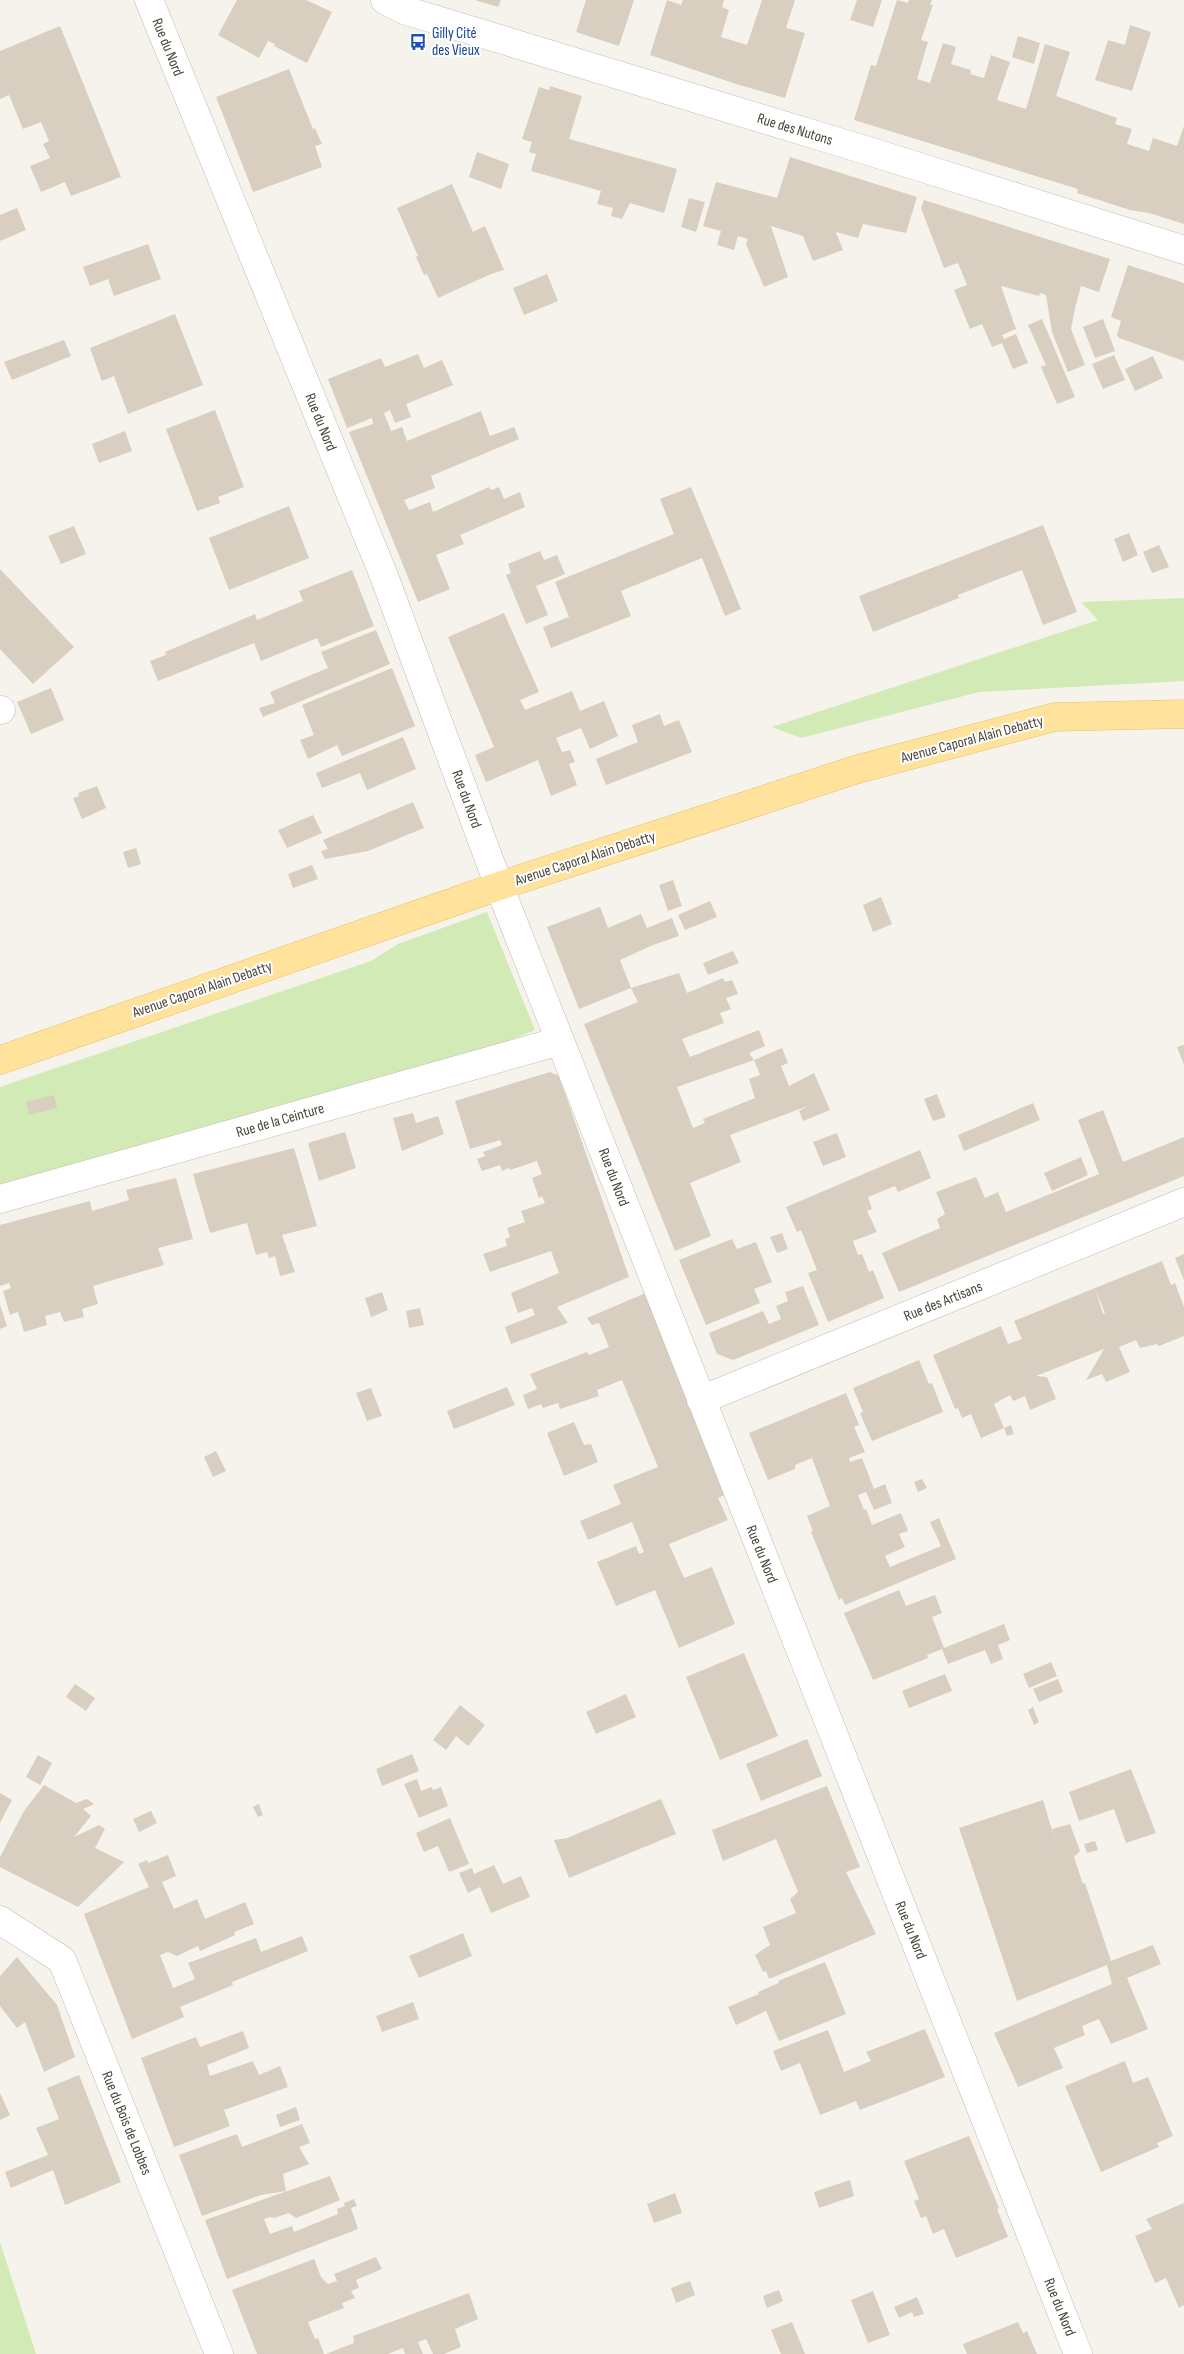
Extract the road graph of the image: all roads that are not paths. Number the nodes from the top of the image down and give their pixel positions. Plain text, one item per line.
1 (149, 0) edge
2 (399, 3) edge
3 (1184, 250) edge
4 (1184, 714) edge
5 (499, 886) junction
6 (560, 1041) junction
7 (0, 1060) edge
8 (0, 1199) edge
9 (1184, 1202) edge
10 (701, 1400) junction
11 (0, 1920) edge
12 (219, 2354) edge
13 (1078, 2354) edge

1 - 5 street, Rue du Nord
2 - 3 street, Rue des Nutons
4 - 5 main road, Avenue Caporal Alain Debatty
5 - 6 street, Rue du Nord
5 - 7 main road, Avenue Caporal Alain Debatty
6 - 8 street, Rue de la Ceinture
6 - 10 street, Rue du Nord
9 - 10 street, Rue des Artisans
10 - 13 street, Rue du Nord
11 - 12 street, Rue du Bois de Lobbes

